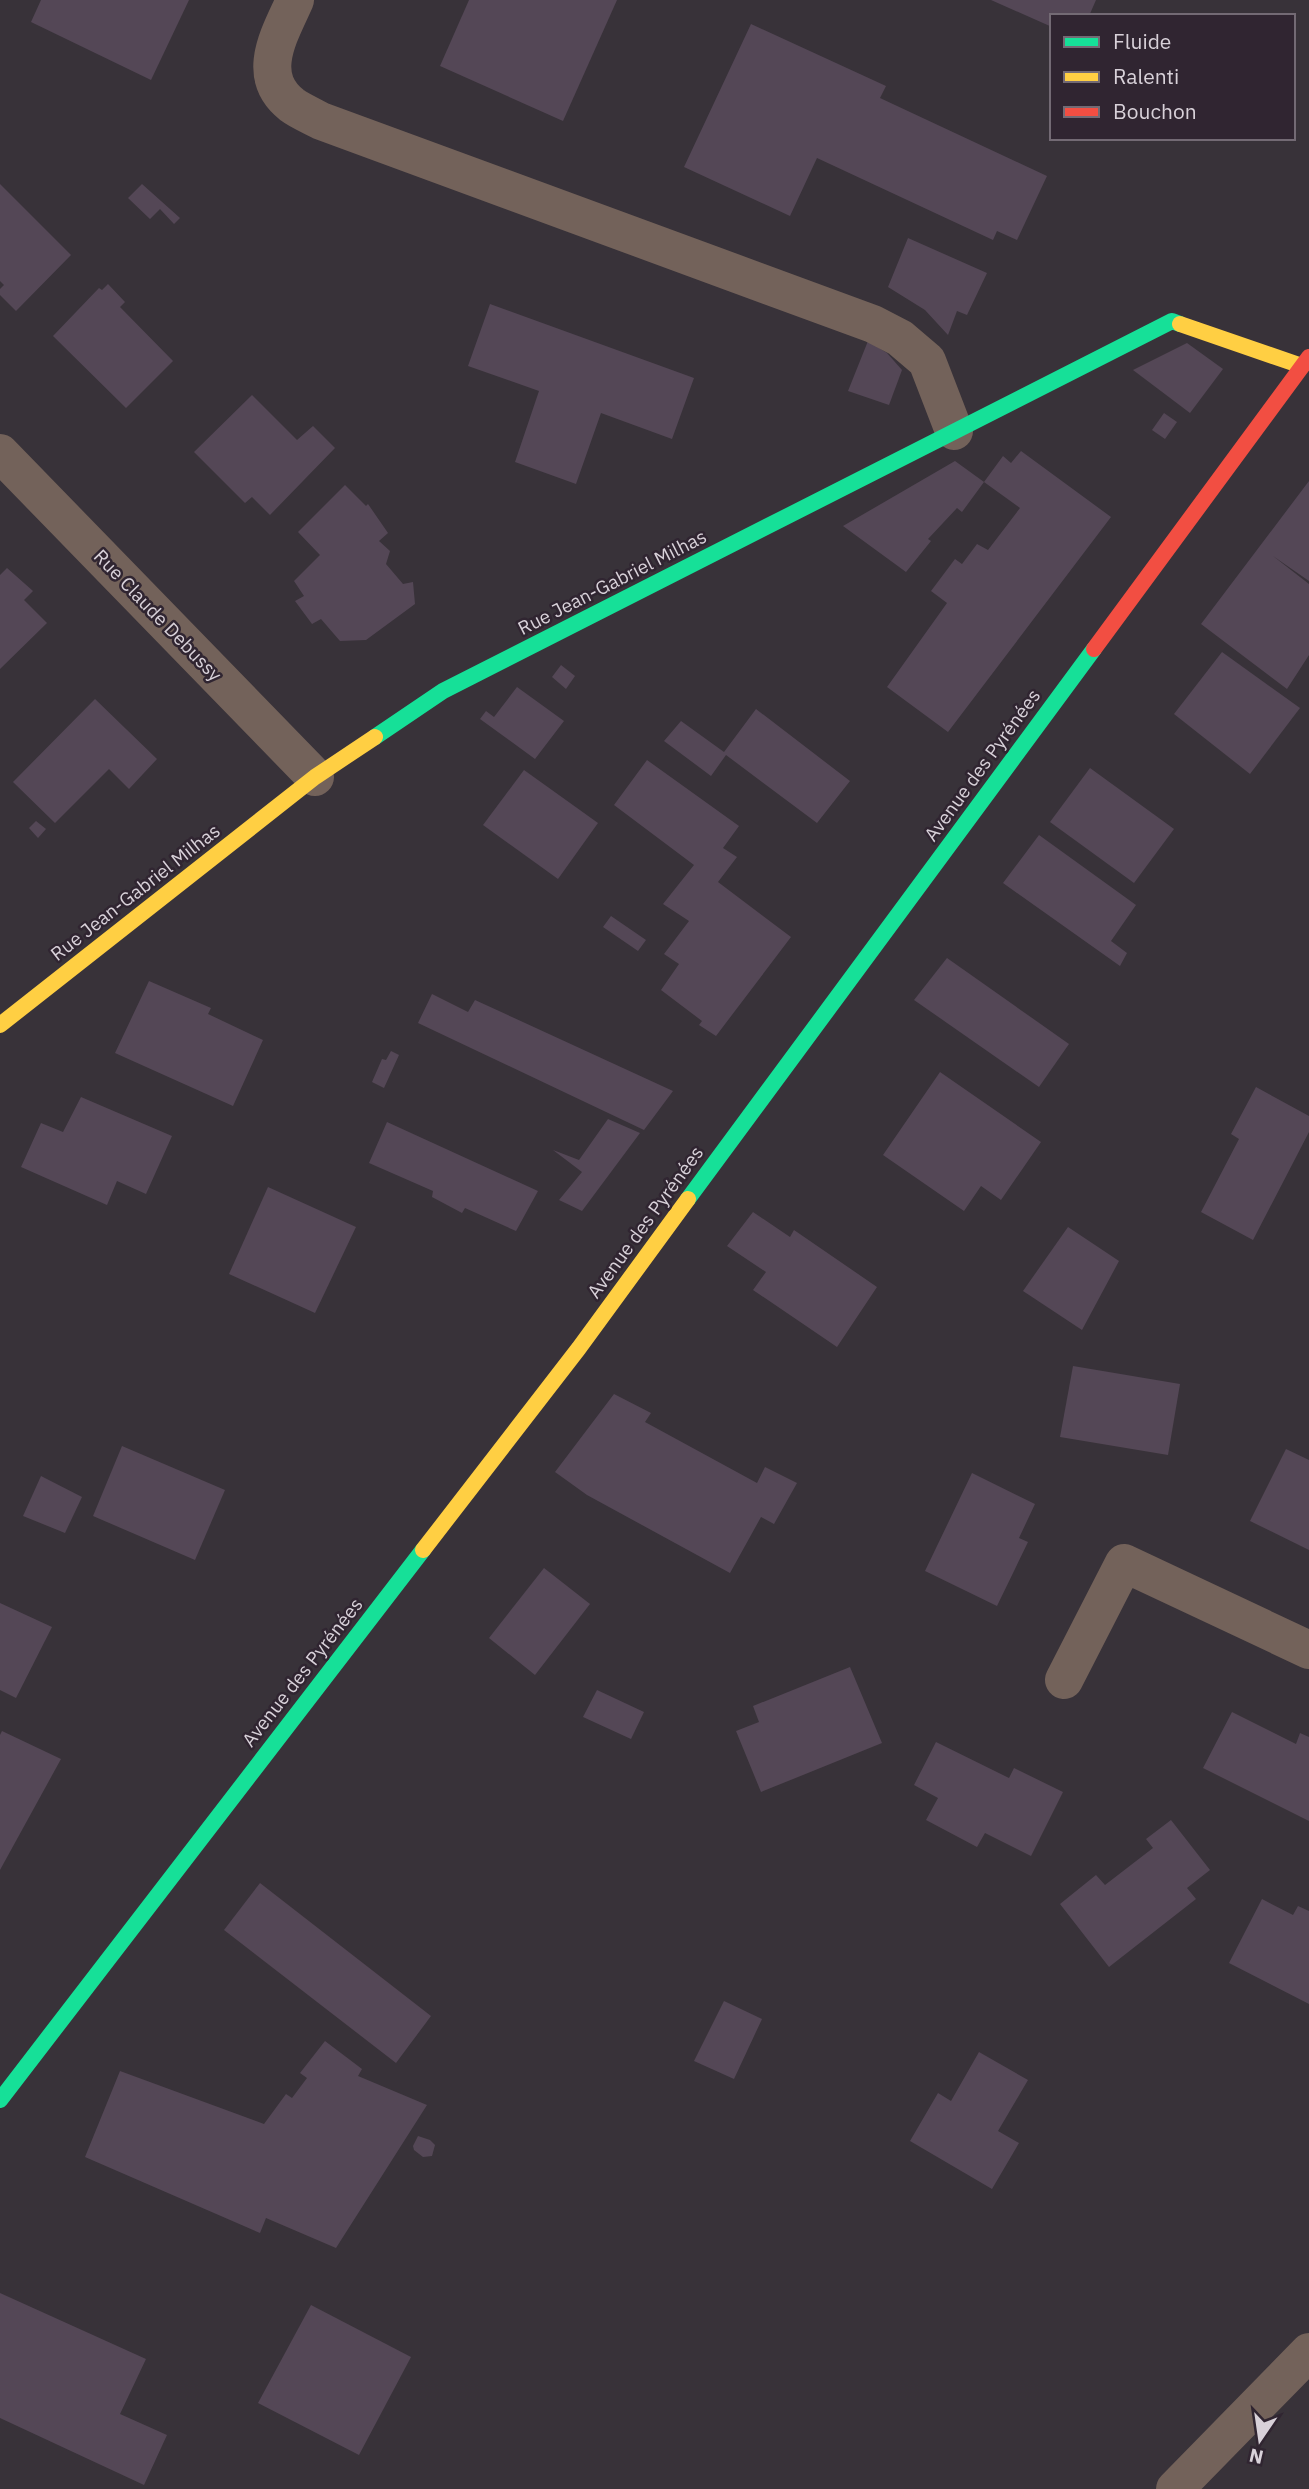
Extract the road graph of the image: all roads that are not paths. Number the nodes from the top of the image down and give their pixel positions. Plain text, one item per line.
1 (295, 0) edge
2 (1306, 361) edge
3 (954, 431) junction
4 (0, 453) edge
5 (316, 777) junction
6 (0, 1026) edge
7 (1309, 1650) edge
8 (1064, 1680) dead end
9 (0, 2099) edge
10 (1309, 2352) edge
11 (1190, 2485) edge

1 - 3 street
2 - 3 main road, Rue Jean-Gabriel Milhas
2 - 9 main road, Avenue des Pyrénées
3 - 5 main road, Rue Jean-Gabriel Milhas
4 - 5 street, Rue Claude Debussy
5 - 6 main road, Rue Jean-Gabriel Milhas
7 - 8 street
10 - 11 street

